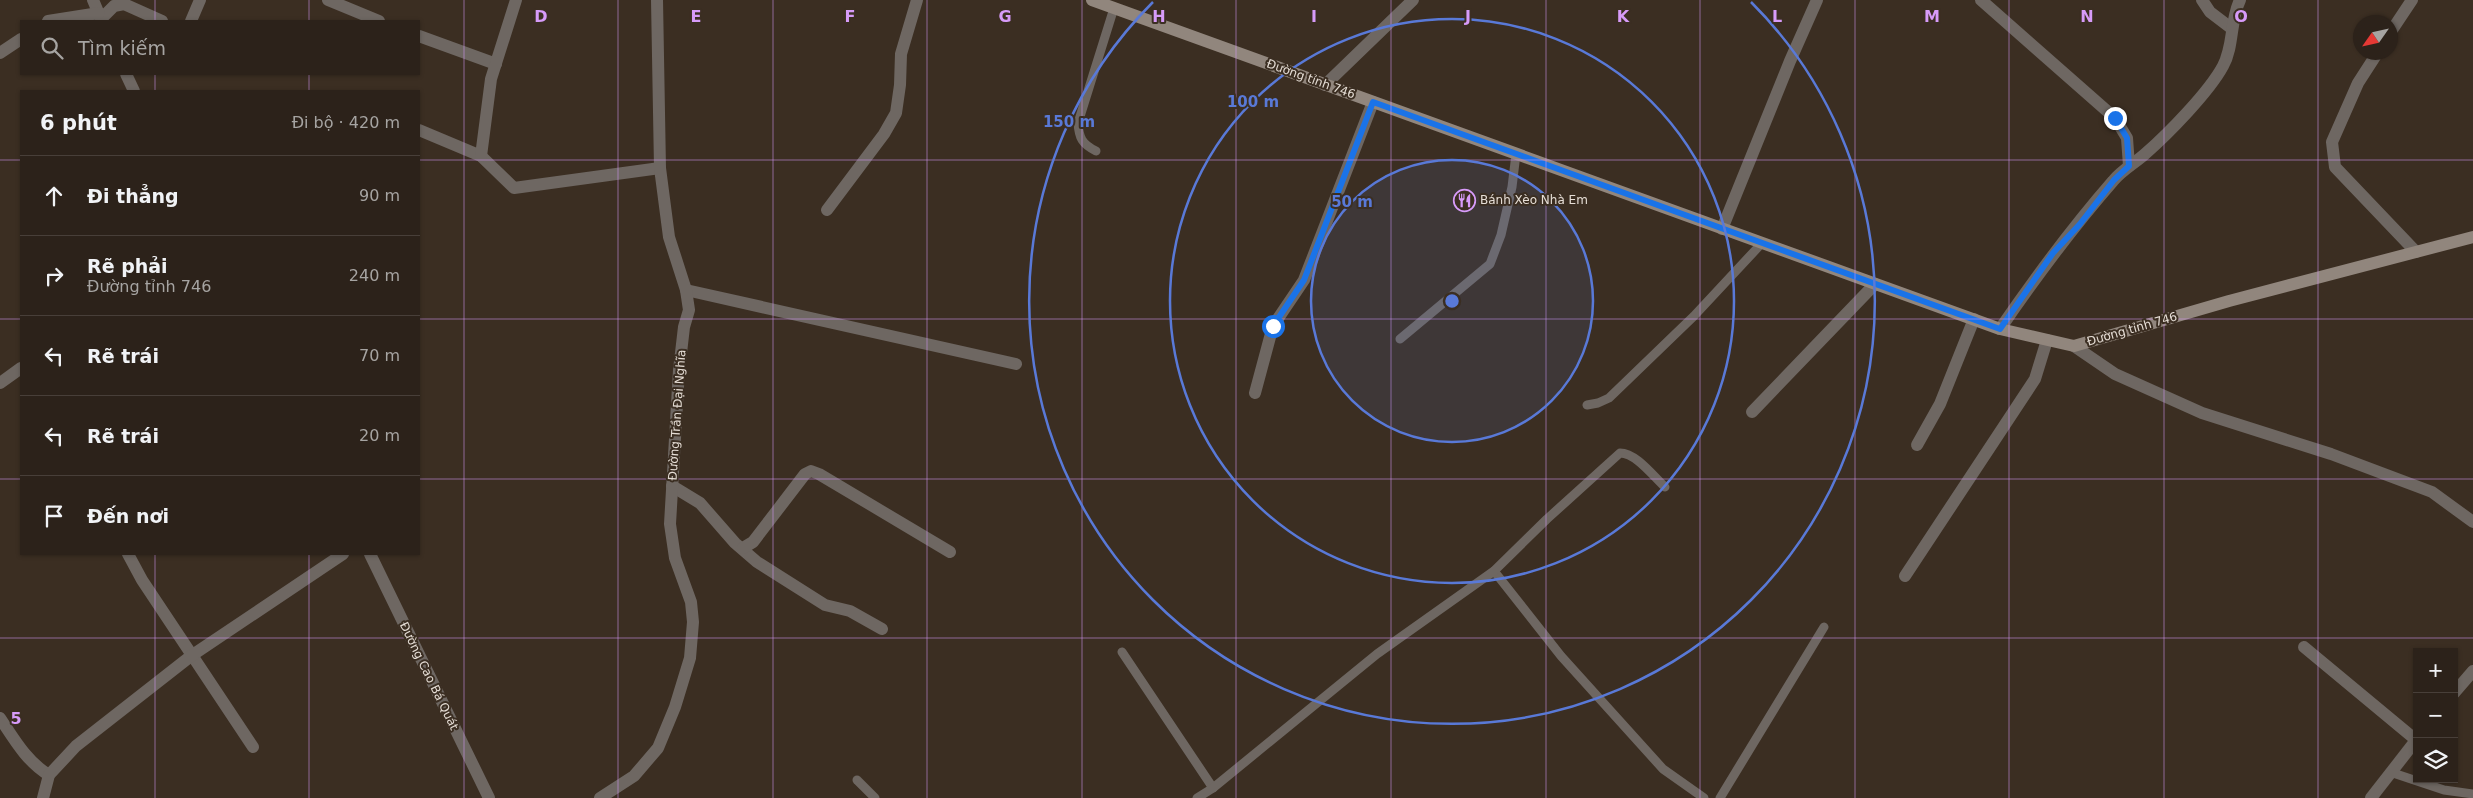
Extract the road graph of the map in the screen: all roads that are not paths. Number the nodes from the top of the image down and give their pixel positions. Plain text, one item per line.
1 (93, 0) edge
2 (200, 0) edge
3 (328, 0) edge
4 (516, 0) edge
5 (657, 0) edge
6 (917, 0) edge
7 (1092, 0) edge
8 (1413, 0) edge
9 (1817, 0) edge
10 (1981, 0) edge
11 (2202, 0) edge
12 (2240, 0) edge
13 (2412, 0) edge
14 (1114, 8) junction
15 (101, 18) edge
16 (66, 20) edge
17 (160, 20) edge
18 (191, 20) edge
19 (378, 20) edge
20 (2398, 21) edge
21 (2231, 28) junction
22 (420, 36) edge
23 (20, 40) edge
24 (0, 53) edge
25 (2373, 60) edge
26 (496, 64) junction
27 (126, 75) edge
28 (1325, 84) junction
29 (134, 90) edge
30 (1373, 102) junction
31 (420, 130) edge
32 (1096, 151) dead end
33 (1516, 154) junction
34 (481, 156) junction
35 (2129, 166) junction
36 (660, 168) junction
37 (827, 210) dead end
38 (1722, 229) junction
39 (2473, 237) edge
40 (1762, 243) junction
41 (2416, 252) junction
42 (1875, 284) junction
43 (686, 290) junction
44 (1974, 319) junction
45 (2000, 329) junction
46 (1400, 339) dead end
47 (2047, 340) junction
48 (2074, 346) junction
49 (1016, 364) dead end
50 (20, 369) edge
51 (0, 382) edge
52 (1255, 393) dead end
53 (1587, 405) dead end
54 (1752, 412) dead end
55 (1917, 445) dead end
56 (672, 486) junction
57 (1665, 487) dead end
58 (2473, 522) edge
59 (743, 548) junction
60 (950, 552) dead end
61 (129, 555) edge
62 (342, 555) edge
63 (370, 555) edge
64 (1494, 570) junction
65 (1905, 576) dead end
66 (1824, 627) dead end
67 (882, 629) dead end
68 (2304, 647) dead end
69 (1122, 652) dead end
70 (190, 656) junction
71 (2473, 671) edge
72 (2458, 688) edge
73 (0, 718) edge
74 (2415, 738) edge
75 (2413, 743) edge
76 (253, 747) dead end
77 (2390, 772) junction
78 (49, 775) junction
79 (857, 780) dead end
80 (1213, 788) junction
81 (2473, 794) edge
82 (43, 798) edge
83 (489, 798) edge
84 (600, 798) edge
85 (875, 798) edge
86 (1198, 798) edge
87 (1704, 798) edge
88 (1720, 798) edge
89 (2371, 798) edge

1 - 15 street
2 - 18 street
3 - 19 street
4 - 26 street
5 - 36 street, Đường Trần Đại Nghĩa
6 - 37 street
7 - 14 main road, Đường tỉnh 746
8 - 28 street
9 - 38 street
10 - 35 street
11 - 21 street
12 - 21 street
13 - 20 street
14 - 28 main road, Đường tỉnh 746
14 - 32 lane
15 - 16 street
15 - 17 street
21 - 35 street
22 - 26 street
23 - 24 street
25 - 41 street
26 - 34 street
27 - 29 street
28 - 30 main road, Đường tỉnh 746
30 - 33 main road, Đường tỉnh 746
30 - 52 street
31 - 34 street
33 - 38 main road, Đường tỉnh 746
33 - 46 lane
34 - 36 street
35 - 45 street
36 - 43 street, Đường Trần Đại Nghĩa
38 - 40 main road, Đường tỉnh 746
39 - 41 main road, Đường tỉnh 746
40 - 42 main road, Đường tỉnh 746
40 - 53 lane
41 - 48 main road, Đường tỉnh 746
42 - 44 main road, Đường tỉnh 746
42 - 54 street
43 - 49 street
43 - 56 street, Đường Trần Đại Nghĩa
44 - 45 main road, Đường tỉnh 746
44 - 55 street
45 - 47 main road, Đường tỉnh 746
47 - 48 main road, Đường tỉnh 746
47 - 65 street
48 - 58 street
50 - 51 street
56 - 59 street
56 - 84 street, Đường Trần Đại Nghĩa
57 - 64 lane
59 - 60 street
59 - 67 street
61 - 70 street
62 - 70 street
63 - 83 street, Đường Cao Bá Quát
64 - 80 lane
64 - 87 lane
66 - 88 lane
68 - 74 street
69 - 80 lane
70 - 76 street
70 - 78 street
71 - 72 street
73 - 78 street
75 - 77 street
77 - 81 lane
77 - 89 street
78 - 82 street
79 - 85 lane
80 - 86 lane

